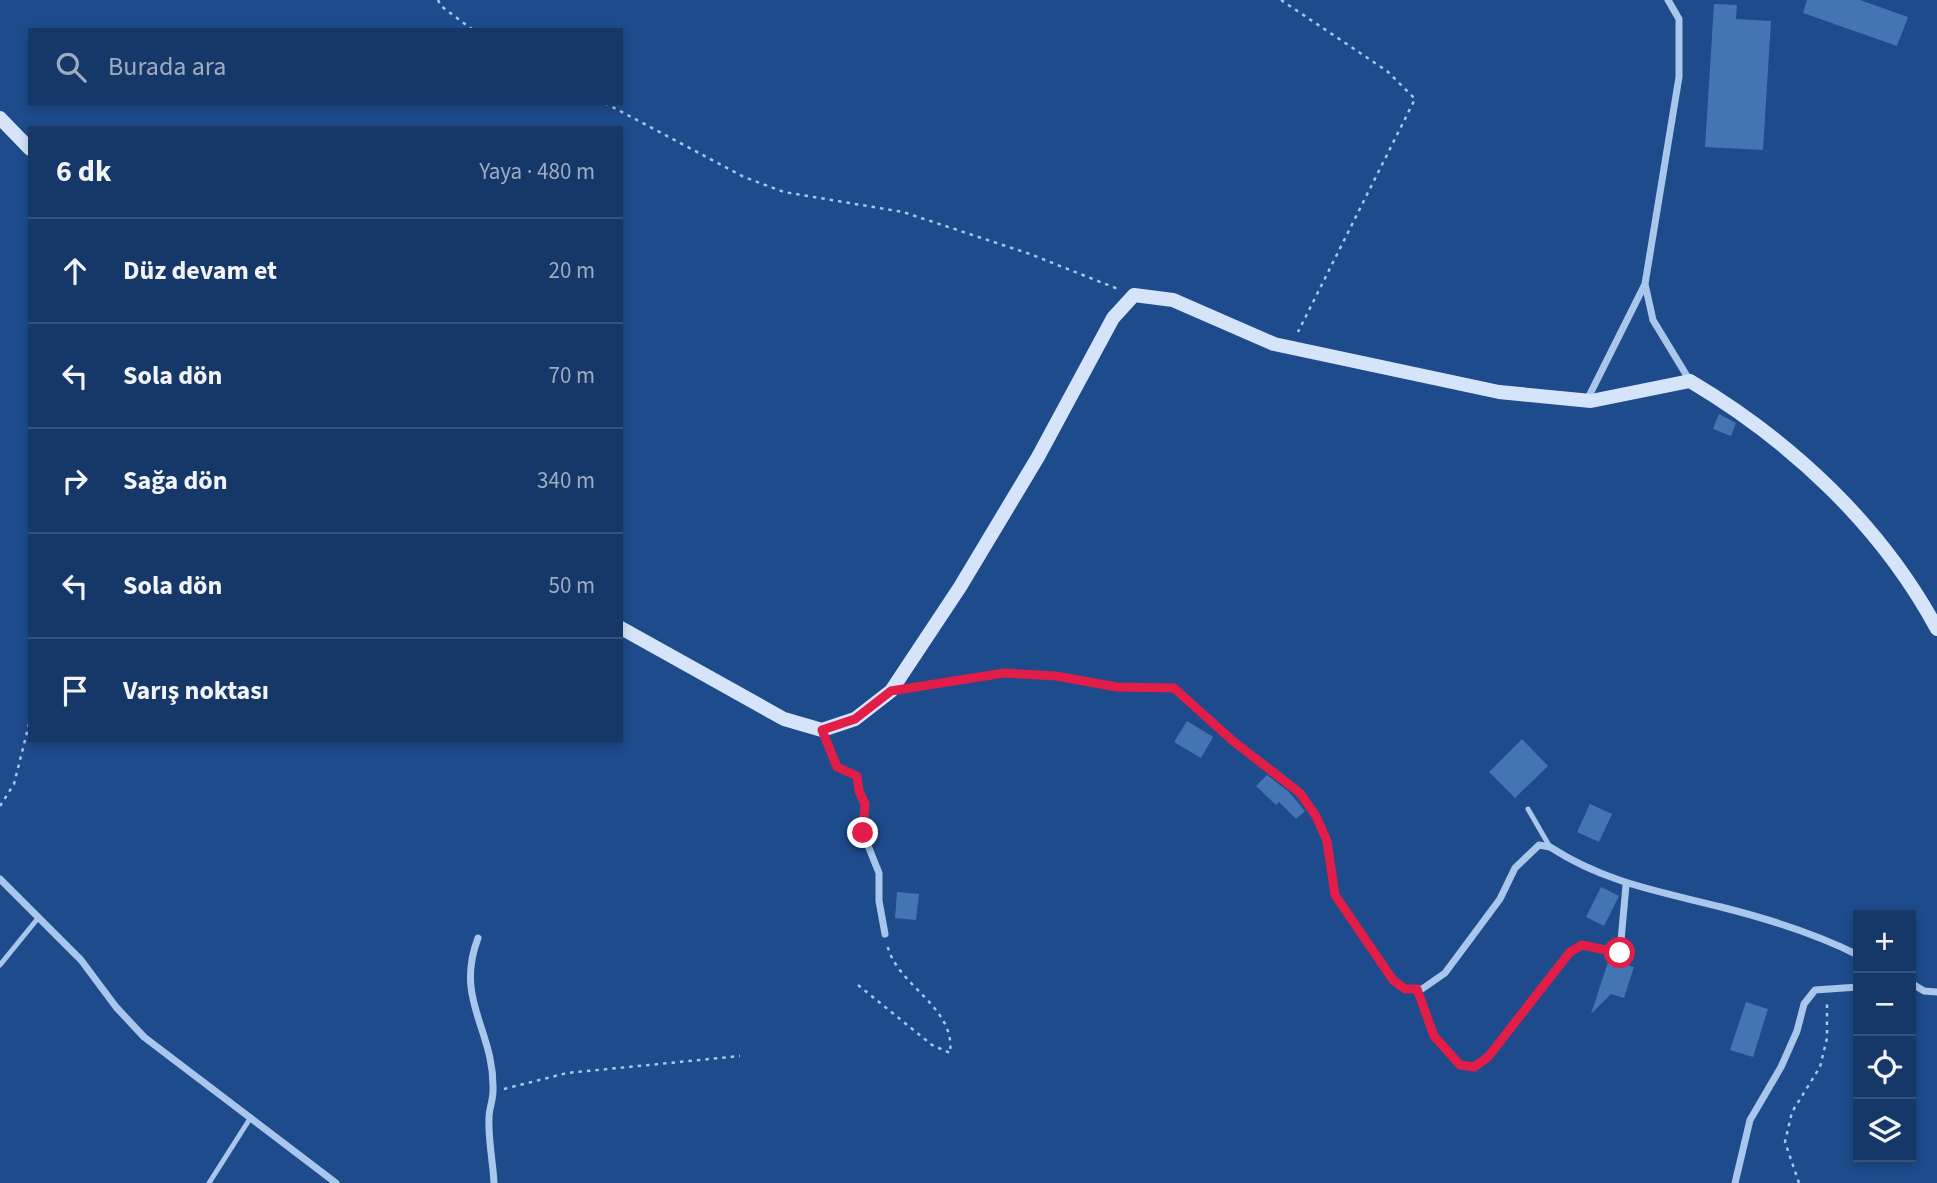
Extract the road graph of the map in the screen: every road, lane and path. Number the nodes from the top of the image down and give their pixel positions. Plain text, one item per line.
1 (438, 0) edge
2 (1281, 0) edge
3 (1668, 0) edge
4 (470, 28) edge
5 (609, 105) edge
6 (0, 118) edge
7 (28, 147) edge
8 (1645, 284) junction
9 (1134, 295) junction
10 (1292, 348) junction
11 (1690, 382) junction
12 (1587, 401) junction
13 (623, 629) edge
14 (1937, 629) edge
15 (891, 691) junction
16 (28, 728) edge
17 (822, 730) junction
18 (0, 806) edge
19 (1528, 809) dead end
20 (1550, 847) junction
21 (0, 879) edge
22 (1626, 885) junction
23 (39, 917) junction
24 (885, 934) joint
25 (478, 938) dead end
26 (1853, 952) edge
27 (0, 965) edge
28 (858, 985) dead end
29 (1853, 987) edge
30 (1916, 987) edge
31 (1417, 989) junction
32 (1825, 989) junction
33 (1937, 992) edge
34 (740, 1056) dead end
35 (494, 1091) junction
36 (251, 1117) junction
37 (209, 1183) edge
38 (336, 1183) edge
39 (494, 1183) edge
40 (1735, 1183) edge
41 (1799, 1183) edge

1 - 4 path
2 - 10 path
3 - 8 street
5 - 9 path
6 - 7 street
8 - 11 street
8 - 12 street
9 - 10 street
9 - 15 street
10 - 12 street
11 - 12 street
11 - 14 street
13 - 17 street
15 - 17 street
15 - 31 street
16 - 18 path
17 - 24 street
19 - 20 lane
20 - 22 street
20 - 31 street
21 - 23 street
22 - 26 street
22 - 31 street
23 - 27 lane
23 - 36 street
24 - 28 path
25 - 35 street
29 - 32 street
30 - 33 street
32 - 40 street
32 - 41 path
34 - 35 path
35 - 39 street
36 - 37 lane
36 - 38 street

